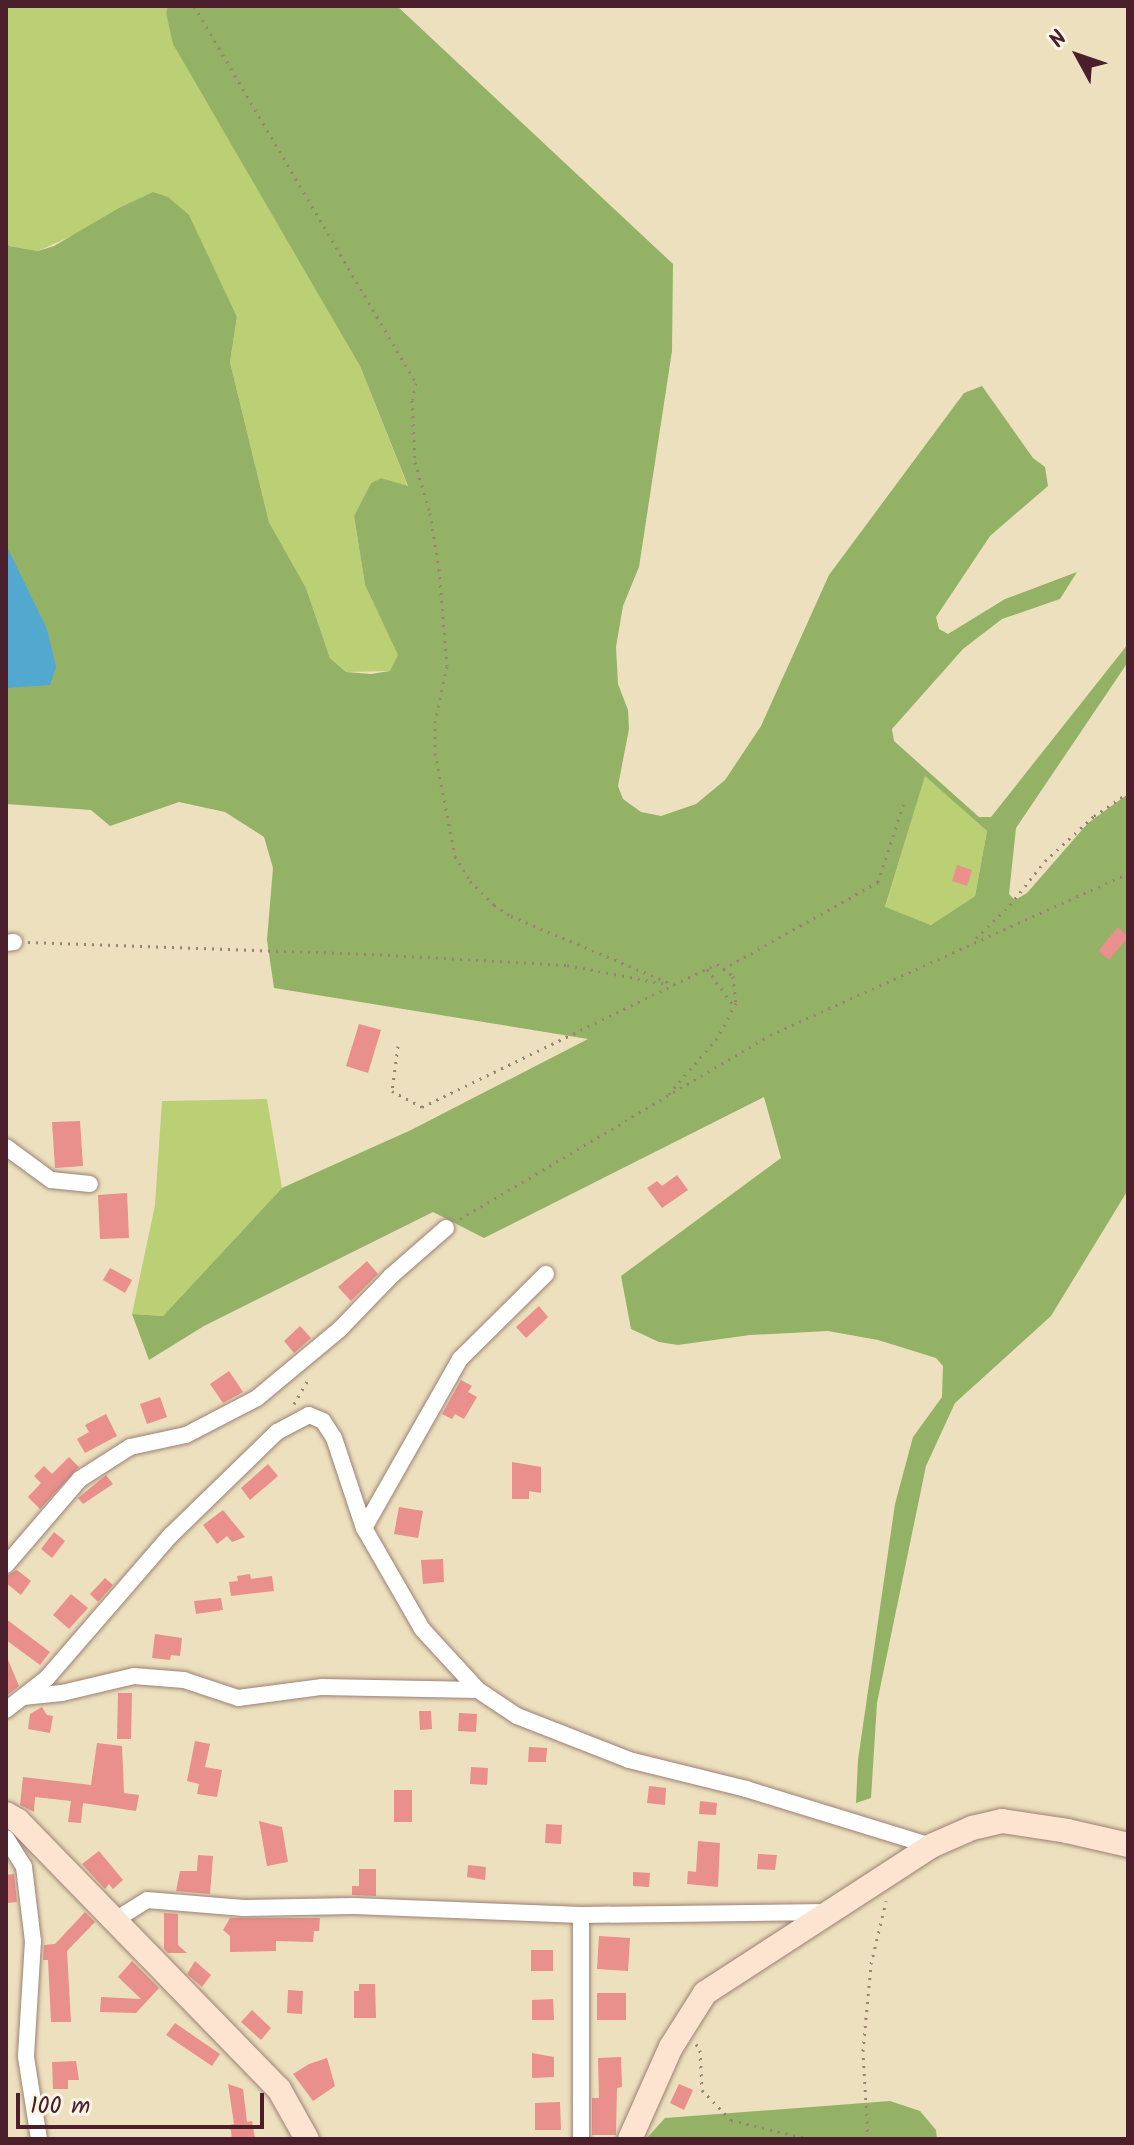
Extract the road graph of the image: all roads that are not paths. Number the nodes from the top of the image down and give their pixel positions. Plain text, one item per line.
1 (6, 1147) edge
2 (90, 1184) dead end
3 (446, 1228) road end
4 (546, 1274) dead end
5 (364, 1528) junction
6 (6, 1565) edge
7 (478, 1690) junction
8 (23, 1697) junction
9 (6, 1710) edge
10 (6, 1814) edge
11 (6, 1838) edge
12 (1128, 1845) edge
13 (931, 1846) junction
14 (830, 1912) junction
15 (581, 1915) junction
16 (112, 1922) junction
17 (39, 2139) edge
18 (307, 2139) edge
19 (581, 2139) edge
20 (630, 2139) edge

1 - 2 street
3 - 6 street
4 - 5 street
5 - 7 street
5 - 8 street
7 - 8 street
7 - 13 street
8 - 9 street
10 - 16 street
11 - 17 street
12 - 13 street
13 - 14 street
14 - 15 street
14 - 20 street
15 - 16 street
15 - 19 street
16 - 18 street

